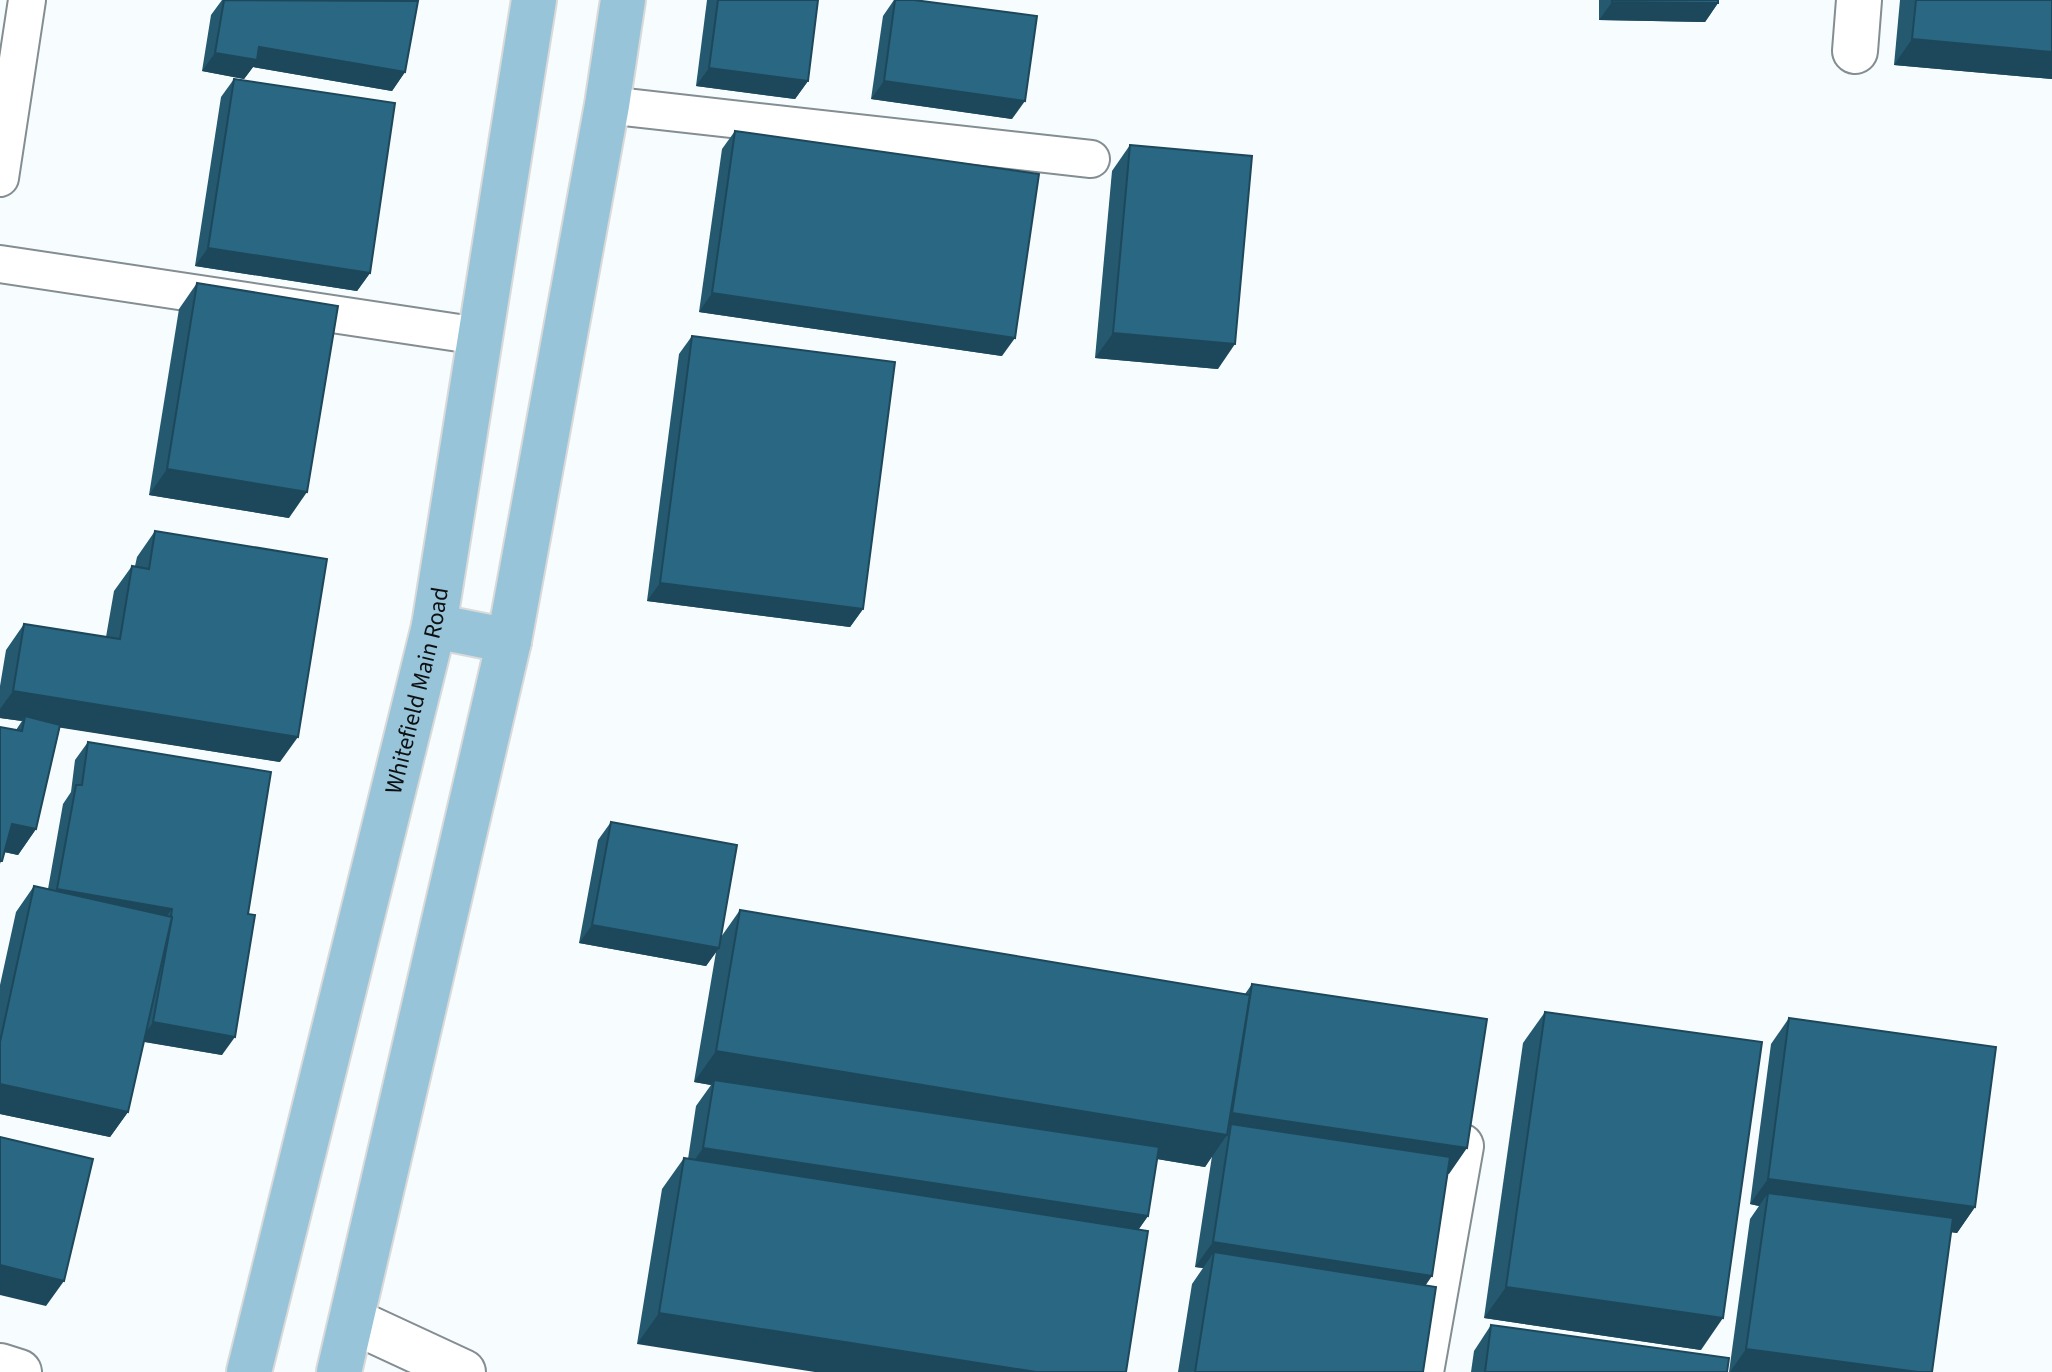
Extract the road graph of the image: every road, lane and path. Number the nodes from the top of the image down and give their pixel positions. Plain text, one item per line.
1 (27, 0) edge
2 (534, 0) edge
3 (623, 0) edge
4 (1859, 0) edge
5 (1855, 51) dead end
6 (607, 105) junction
7 (1091, 159) dead end
8 (0, 178) edge
9 (0, 264) edge
10 (479, 336) junction
11 (434, 626) junction
12 (509, 641) junction
13 (1461, 1146) edge
14 (353, 1321) junction
15 (0, 1366) edge
16 (19, 1372) edge
17 (249, 1372) edge
18 (339, 1372) edge
19 (463, 1372) edge
20 (1421, 1372) edge

1 - 8 lane
2 - 10 main road, Whitefield Main Road
3 - 6 main road
4 - 5 street
6 - 7 lane
6 - 12 main road
9 - 10 lane
10 - 11 main road, Whitefield Main Road
11 - 12 main road
11 - 17 main road, Whitefield Main Road
12 - 14 main road
13 - 20 street
14 - 18 main road
14 - 19 street
15 - 16 street

